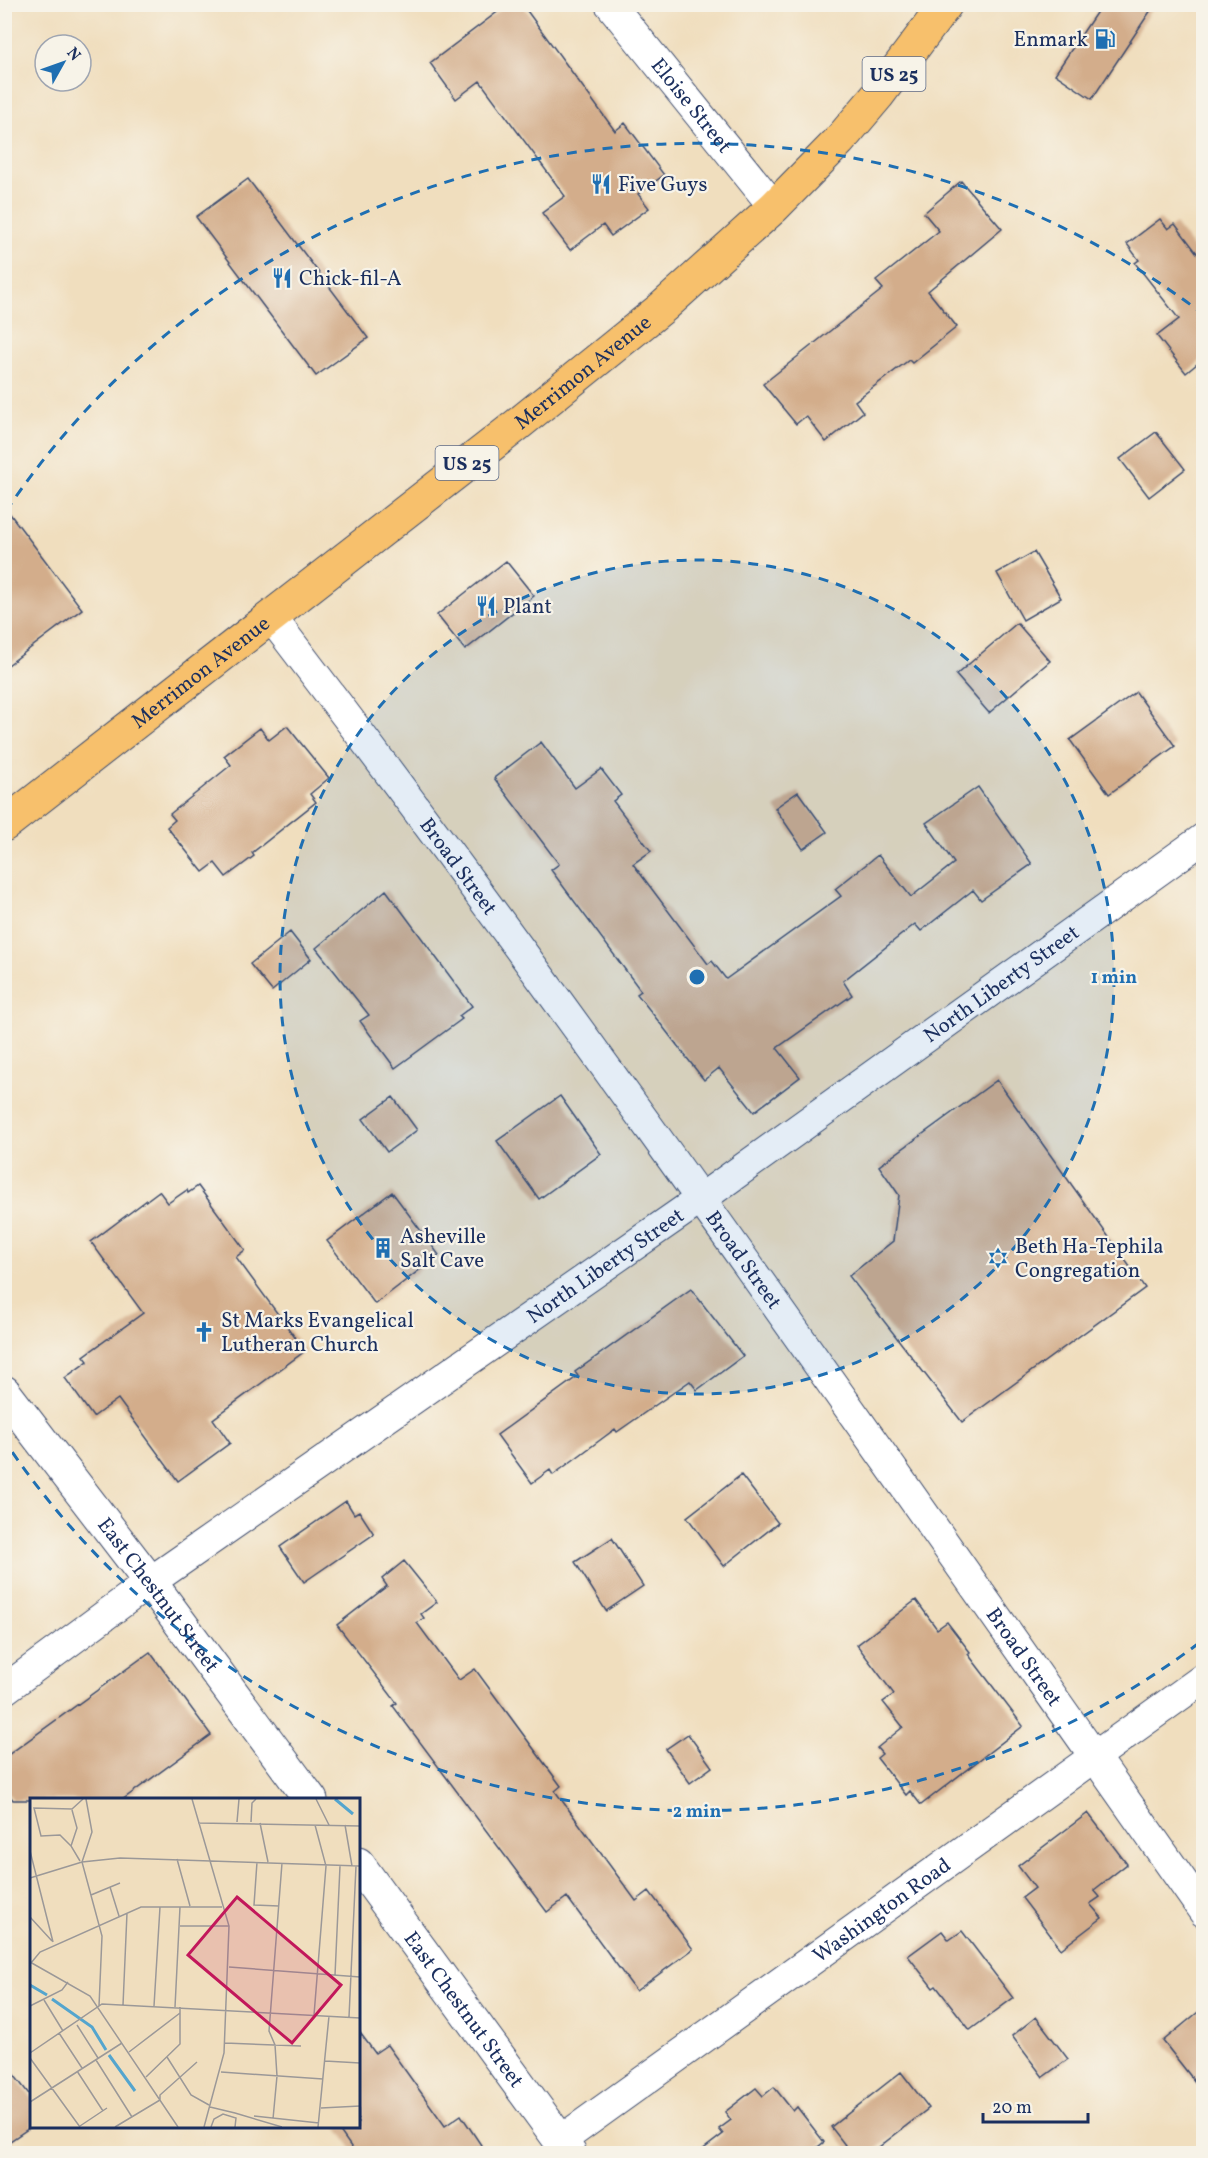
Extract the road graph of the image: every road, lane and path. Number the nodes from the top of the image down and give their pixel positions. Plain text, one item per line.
1 (610, 4) edge
2 (946, 4) edge
3 (774, 207) junction
4 (271, 617) junction
5 (4, 825) edge
6 (1203, 838) edge
7 (702, 1198) junction
8 (4, 1392) edge
9 (150, 1582) junction
10 (1203, 1678) edge
11 (4, 1690) edge
12 (1094, 1756) junction
13 (310, 1798) edge
14 (360, 1867) edge
15 (1203, 1912) edge
16 (565, 2147) edge

1 - 3 street, Eloise Street
2 - 3 main road, Merrimon Avenue / US 25
3 - 4 main road, Merrimon Avenue / US 25
4 - 5 main road, Merrimon Avenue / US 25
4 - 7 street, Broad Street
6 - 7 street, North Liberty Street
7 - 9 street, North Liberty Street
7 - 12 street, Broad Street
8 - 9 street, East Chestnut Street
9 - 11 street, North Liberty Street
9 - 13 street, East Chestnut Street
10 - 12 street, Washington Road
12 - 15 street, Broad Street
12 - 16 street, Washington Road
14 - 16 street, East Chestnut Street

